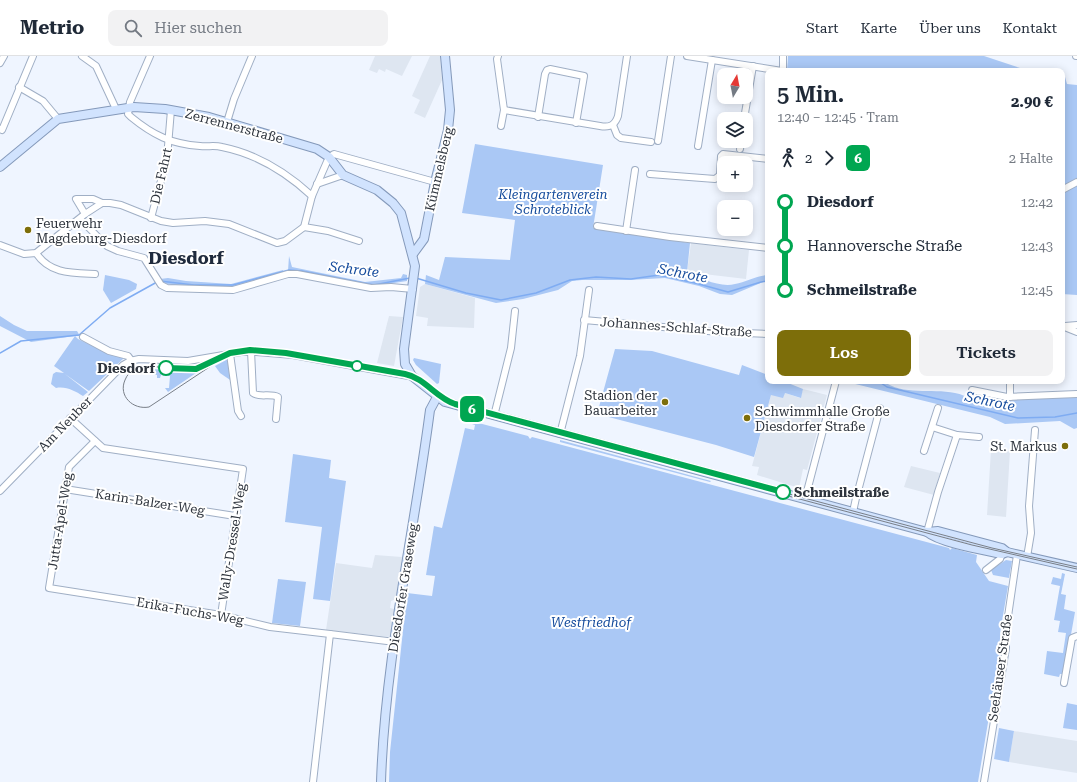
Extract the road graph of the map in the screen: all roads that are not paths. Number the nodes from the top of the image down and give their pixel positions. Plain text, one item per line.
1 (4, 56) edge
2 (33, 56) edge
3 (82, 56) edge
4 (150, 56) edge
5 (252, 56) edge
6 (445, 56) edge
7 (498, 56) edge
8 (628, 56) edge
9 (671, 56) edge
10 (689, 56) edge
11 (783, 56) edge
12 (728, 59) edge
13 (712, 60) junction
14 (0, 63) edge
15 (753, 66) junction
16 (765, 68) edge
17 (782, 68) edge
18 (19, 87) junction
19 (129, 107) junction
20 (116, 109) junction
21 (171, 110) junction
22 (504, 110) junction
23 (745, 112) edge
24 (538, 117) junction
25 (58, 119) junction
26 (226, 122) junction
27 (576, 123) junction
28 (613, 125) junction
29 (501, 126) dead end
30 (1, 130) edge
31 (169, 140) junction
32 (658, 141) dead end
33 (651, 142) dead end
34 (698, 146) dead end
35 (329, 157) junction
36 (765, 159) edge
37 (0, 167) edge
38 (635, 170) dead end
39 (650, 174) dead end
40 (343, 175) junction
41 (435, 182) junction
42 (1077, 182) edge
43 (317, 184) junction
44 (1065, 188) edge
45 (312, 196) junction
46 (102, 203) junction
47 (82, 216) junction
48 (151, 218) junction
49 (597, 226) dead end
50 (304, 227) junction
51 (626, 231) junction
52 (359, 241) dead end
53 (0, 245) edge
54 (765, 248) edge
55 (36, 253) junction
56 (413, 254) junction
57 (95, 274) dead end
58 (414, 282) junction
59 (589, 290) dead end
60 (514, 311) dead end
61 (584, 320) junction
62 (1077, 325) edge
63 (1065, 326) edge
64 (1065, 327) edge
65 (1077, 332) edge
66 (765, 334) edge
67 (83, 337) dead end
68 (251, 351) junction
69 (230, 354) junction
70 (132, 360) junction
71 (414, 377) junction
72 (835, 384) edge
73 (1010, 384) edge
74 (972, 390) dead end
75 (1077, 394) edge
76 (437, 397) junction
77 (1010, 397) junction
78 (880, 408) dead end
79 (938, 408) dead end
80 (241, 416) dead end
81 (494, 416) junction
82 (70, 418) junction
83 (276, 419) dead end
84 (932, 428) junction
85 (1035, 430) dead end
86 (560, 434) junction
87 (957, 435) junction
88 (978, 437) dead end
89 (95, 441) junction
90 (924, 451) dead end
91 (65, 489) junction
92 (0, 491) edge
93 (805, 499) junction
94 (853, 512) junction
95 (235, 516) junction
96 (927, 532) junction
97 (1004, 553) junction
98 (1017, 555) junction
99 (1027, 557) junction
100 (1077, 568) edge
101 (986, 570) dead end
102 (49, 588) joint
103 (221, 615) junction
104 (330, 634) junction
105 (1077, 636) edge
106 (395, 642) junction
107 (1064, 684) dead end
108 (313, 782) edge
109 (381, 782) edge
110 (984, 782) edge

1 - 14 street
2 - 18 street
3 - 20 street
4 - 19 street
5 - 26 street
6 - 41 main road, Kümmelsberg
7 - 22 street
8 - 28 street
9 - 32 street
10 - 13 street
11 - 17 street
12 - 13 street
12 - 15 street
13 - 34 street
15 - 16 street
15 - 23 street
18 - 25 street
18 - 30 street
19 - 20 main road, Zerrennerstraße
19 - 21 main road, Zerrennerstraße
19 - 31 street
20 - 25 main road, Zerrennerstraße
21 - 26 main road, Zerrennerstraße
21 - 31 street, Die Fahrt
22 - 24 street
22 - 29 street
24 - 27 street
24 - 27 street
25 - 37 main road, Zerrennerstraße
26 - 35 main road, Zerrennerstraße
27 - 28 street
28 - 33 street
31 - 45 street
31 - 48 street, Die Fahrt
35 - 40 main road, Zerrennerstraße
35 - 41 street
35 - 43 street
36 - 39 street
38 - 51 street
40 - 43 street
40 - 56 main road
41 - 56 main road, Kümmelsberg
42 - 44 street
43 - 45 street
45 - 50 street
46 - 47 street
46 - 47 street
46 - 48 street
47 - 55 street
47 - 58 street
48 - 50 street
49 - 51 street
50 - 52 street
51 - 54 street
53 - 55 street
55 - 57 street
56 - 58 main road
58 - 71 main road
59 - 61 street
60 - 81 street
61 - 66 street, Johannes-Schlaf-Straße
61 - 86 street
62 - 63 street
64 - 65 street
67 - 70 street
68 - 69 street
68 - 71 street
68 - 83 street
69 - 70 street
69 - 80 street
70 - 82 street, Am Neuber
71 - 76 main road
72 - 93 street
73 - 77 street
74 - 77 street
75 - 77 street
76 - 81 main road
76 - 106 main road, Diesdorfer Graseweg
78 - 94 street
79 - 84 street
81 - 86 main road
82 - 89 street
82 - 92 street, Am Neuber
84 - 87 street
84 - 90 street
85 - 99 street
86 - 93 main road
87 - 88 street
87 - 96 street
89 - 91 street, Jutta-Apel-Weg
89 - 95 street, Wally-Dressel-Weg
91 - 95 street, Karin-Balzer-Weg
91 - 102 street, Jutta-Apel-Weg
93 - 94 main road
94 - 96 main road
95 - 103 street, Wally-Dressel-Weg
96 - 97 main road
97 - 98 main road
97 - 101 street
98 - 99 main road
98 - 110 street, Seehäuser Straße
99 - 100 main road
102 - 103 street, Erika-Fuchs-Weg
103 - 104 street, Erika-Fuchs-Weg
104 - 106 street, Erika-Fuchs-Weg
104 - 108 street
105 - 107 street
106 - 109 main road, Diesdorfer Graseweg

